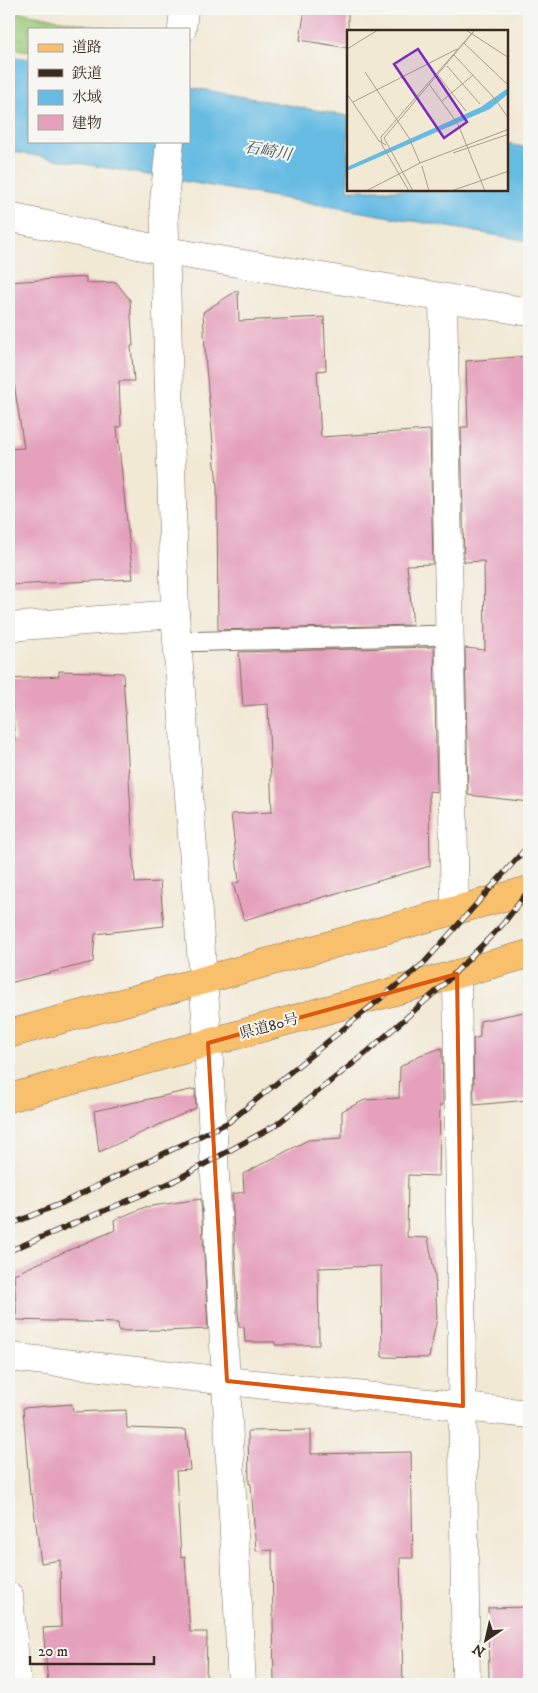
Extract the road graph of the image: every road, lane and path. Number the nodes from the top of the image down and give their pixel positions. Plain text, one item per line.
1 (184, 9) edge
2 (182, 28) edge
3 (170, 142) edge
4 (9, 217) edge
5 (166, 251) junction
6 (443, 298) junction
7 (529, 312) edge
8 (175, 614) junction
9 (9, 627) edge
10 (450, 635) junction
11 (177, 642) junction
12 (529, 890) edge
13 (456, 910) junction
14 (529, 954) edge
15 (457, 974) junction
16 (203, 979) junction
17 (9, 1034) edge
18 (208, 1042) junction
19 (9, 1098) edge
20 (9, 1356) edge
21 (227, 1381) junction
22 (463, 1406) junction
23 (529, 1414) edge
24 (9, 1596) edge
25 (17, 1684) edge
26 (242, 1684) edge
27 (466, 1684) edge

1 - 2 street
3 - 5 street
4 - 5 street
5 - 6 street
5 - 8 street
6 - 7 street
6 - 10 street
8 - 9 street
8 - 11 street
10 - 11 lane
10 - 13 street
11 - 16 street
12 - 13 main road
13 - 16 main road
14 - 15 main road, 県道80号
15 - 18 main road, 県道80号
15 - 22 street
16 - 17 main road
16 - 18 street
18 - 19 main road, 県道80号
18 - 21 street
20 - 21 street
21 - 22 street
21 - 26 street
22 - 23 street
22 - 27 street
24 - 25 street

